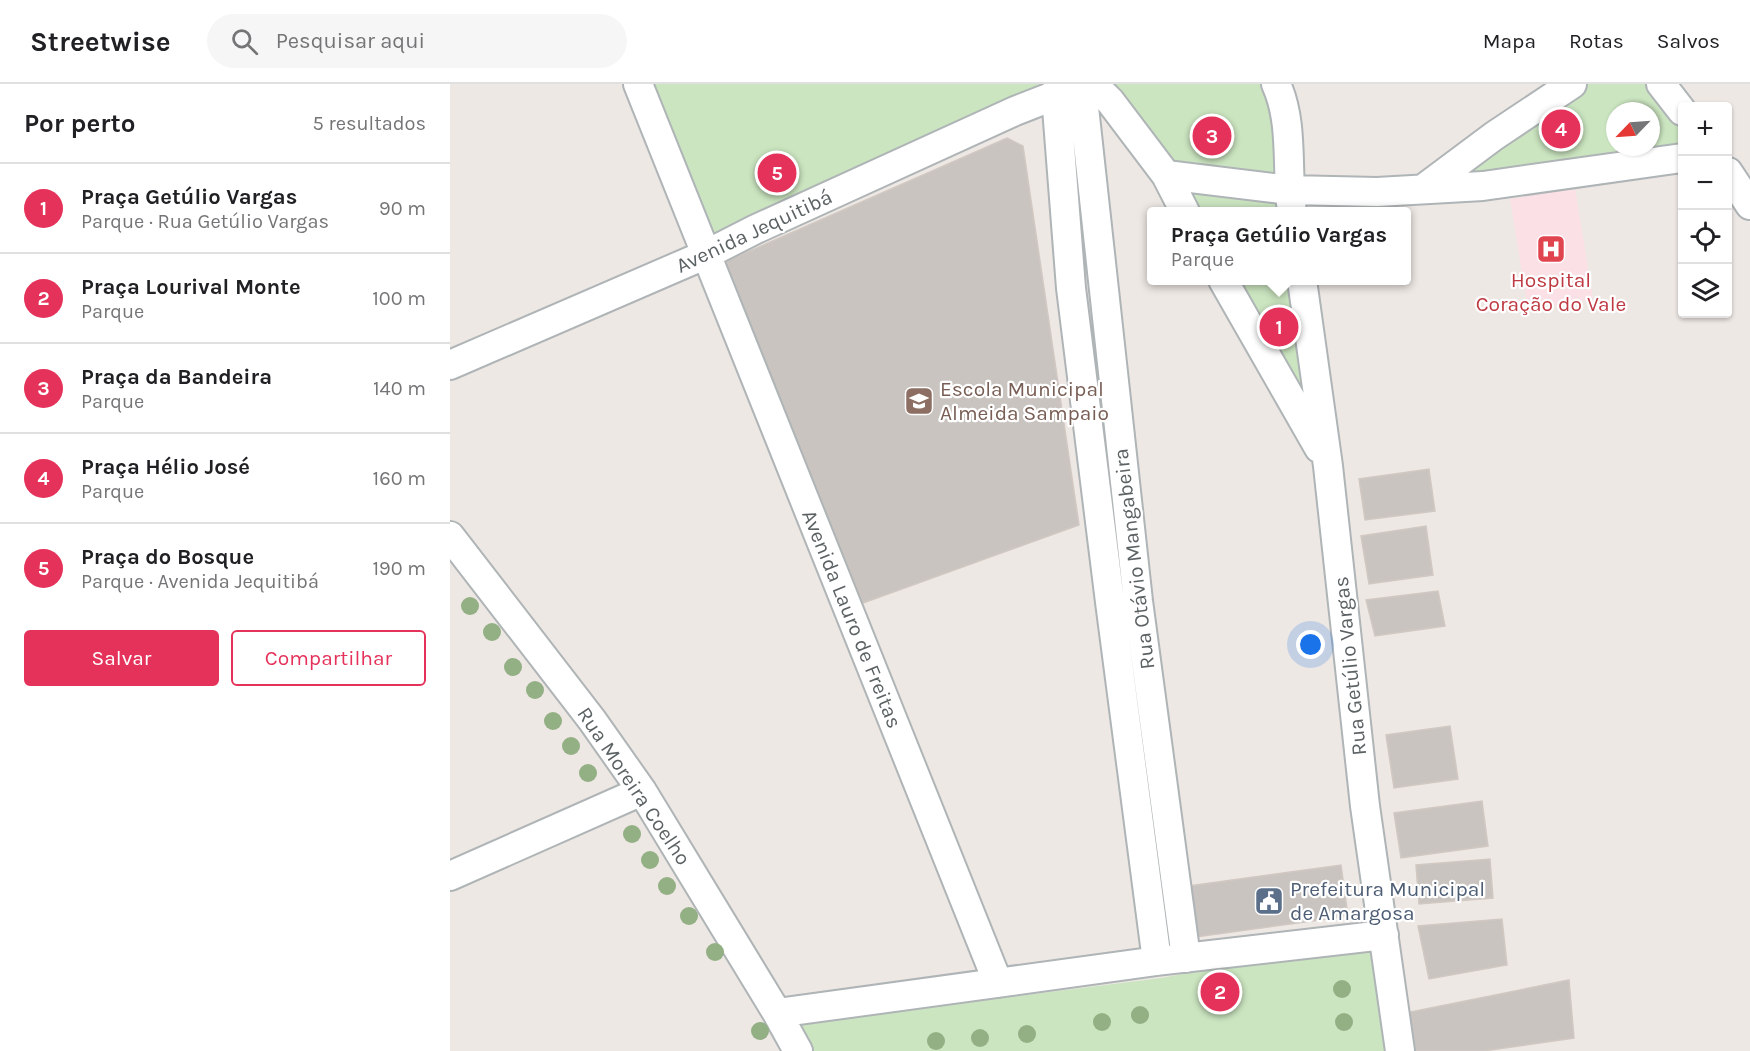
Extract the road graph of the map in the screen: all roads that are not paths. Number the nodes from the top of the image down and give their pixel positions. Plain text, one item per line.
1 (638, 84) edge
2 (1276, 84) edge
3 (1572, 84) edge
4 (1661, 84) edge
5 (1078, 88) edge
6 (1678, 105) edge
7 (1678, 159) edge
8 (1166, 175) junction
9 (1732, 178) edge
10 (1423, 189) junction
11 (1291, 201) edge
12 (1750, 205) edge
13 (1182, 207) edge
14 (707, 254) junction
15 (1226, 285) edge
16 (1303, 285) edge
17 (450, 365) edge
18 (1328, 466) junction
19 (450, 536) edge
20 (1138, 601) junction
21 (1110, 602) junction
22 (1161, 772) junction
23 (1133, 774) junction
24 (642, 791) junction
25 (450, 876) edge
26 (1384, 934) junction
27 (1186, 958) junction
28 (1157, 961) junction
29 (999, 983) junction
30 (777, 1013) junction
31 (798, 1051) edge
32 (1400, 1051) edge

1 - 14 street, Avenida Lauro de Freitas
2 - 11 street
3 - 10 street
4 - 6 street
5 - 8 street
5 - 14 street, Avenida Jequitibá
5 - 20 street, Rua Otávio Mangabeira
5 - 21 street, Rua Otávio Mangabeira
7 - 10 street
8 - 11 street
8 - 13 street
9 - 12 street
10 - 11 street
14 - 17 street, Avenida Jequitibá
14 - 29 street, Avenida Lauro de Freitas
15 - 18 street
16 - 18 street, Rua Getúlio Vargas
18 - 26 street, Rua Getúlio Vargas
19 - 24 street, Rua Moreira Coelho
20 - 21 street
20 - 22 street, Rua Otávio Mangabeira
21 - 23 street, Rua Otávio Mangabeira
22 - 23 street
22 - 27 street, Rua Otávio Mangabeira
23 - 28 street, Rua Otávio Mangabeira
24 - 25 street
24 - 30 street, Rua Moreira Coelho
26 - 27 street
26 - 32 street, Rua Getúlio Vargas
27 - 28 street
28 - 29 street
29 - 30 street
30 - 31 street, Rua Moreira Coelho

